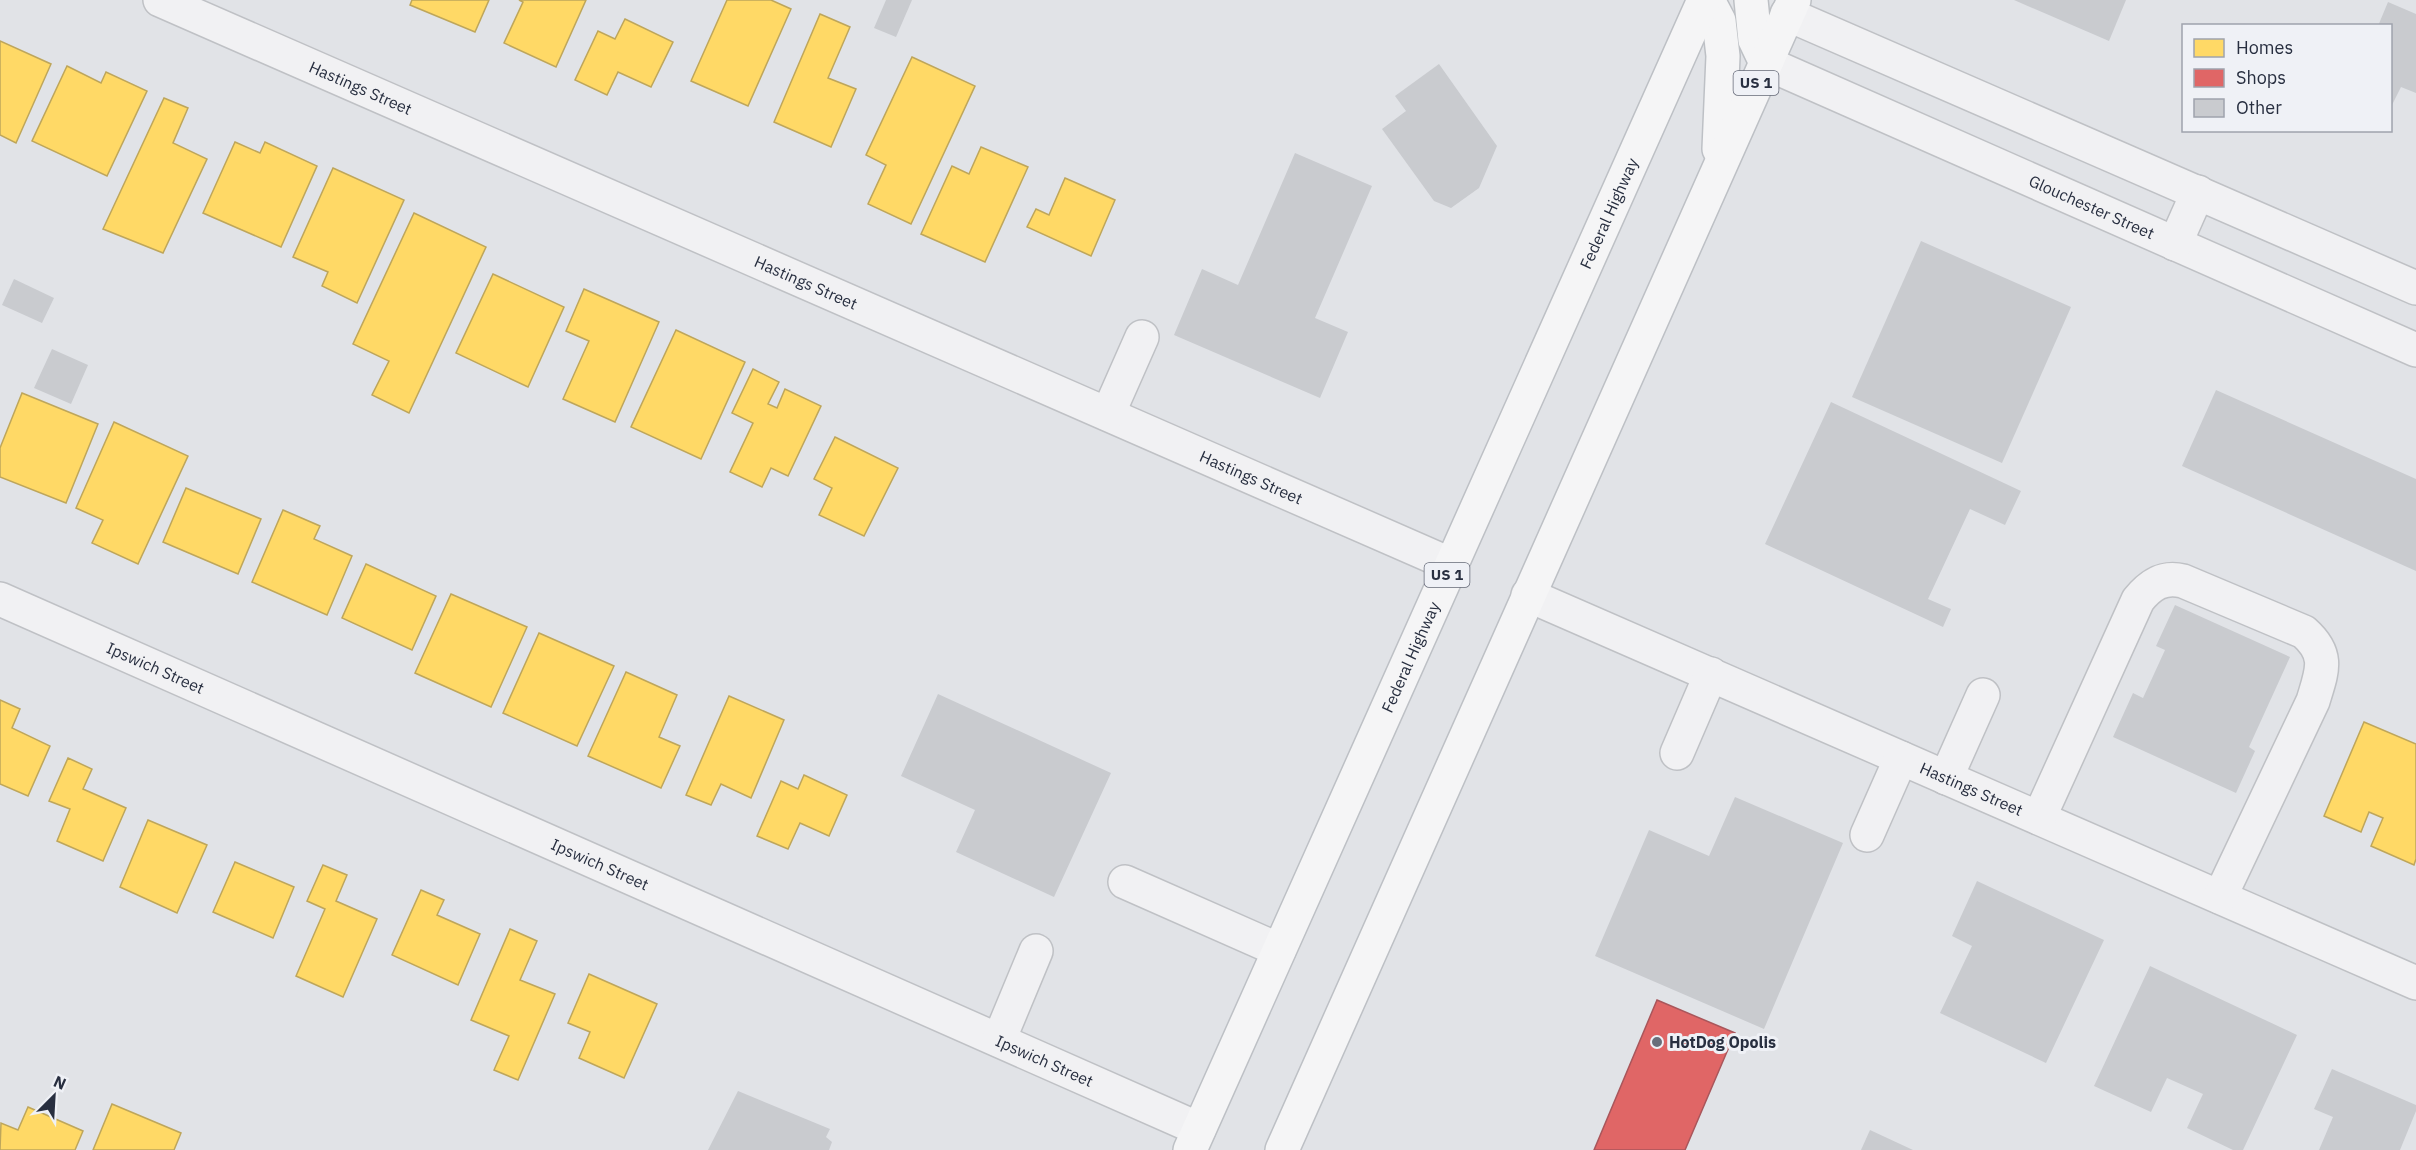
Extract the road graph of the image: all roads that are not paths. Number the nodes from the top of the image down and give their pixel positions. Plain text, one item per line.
1 (160, 0) edge
2 (1706, 0) edge
3 (1751, 0) edge
4 (1790, 7) edge
5 (1766, 63) junction
6 (1719, 166) junction
7 (2198, 192) junction
8 (2175, 244) junction
9 (2416, 288) edge
10 (1142, 337) dead end
11 (2416, 350) edge
12 (1108, 414) junction
13 (1452, 565) junction
14 (1528, 595) junction
15 (0, 598) edge
16 (1711, 674) junction
17 (1983, 695) dead end
18 (1677, 753) dead end
19 (1901, 758) junction
20 (1946, 778) junction
21 (2039, 818) junction
22 (1867, 835) dead end
23 (1125, 882) dead end
24 (2220, 897) junction
25 (1279, 950) junction
26 (1036, 951) dead end
27 (2416, 983) edge
28 (999, 1040) junction
29 (1195, 1140) edge
30 (1282, 1150) edge

1 - 12 street, Hastings Street
2 - 6 main road
2 - 13 main road, Federal Highway / US 1
3 - 5 main road
4 - 5 main road, US 1
4 - 7 street
5 - 6 main road, US 1
5 - 8 street, Glouchester Street
6 - 14 main road, US 1
7 - 8 street
7 - 9 street
8 - 11 street, Glouchester Street
10 - 12 street
12 - 13 street, Hastings Street
13 - 25 main road, Federal Highway / US 1
14 - 16 street, Hastings Street
14 - 30 main road, US 1
15 - 28 street, Ipswich Street
16 - 18 street
16 - 19 street, Hastings Street
17 - 20 street
19 - 20 street, Hastings Street
19 - 22 street
20 - 21 street, Hastings Street
21 - 24 street, Hastings Street
21 - 24 street
23 - 25 street
24 - 27 street, Hastings Street
25 - 29 main road, Federal Highway / US 1
26 - 28 street
28 - 29 street, Ipswich Street

